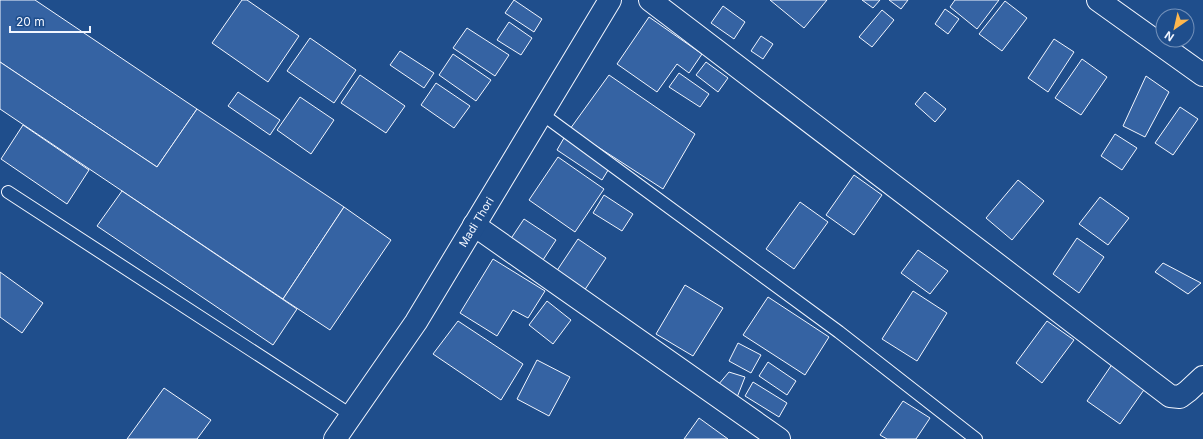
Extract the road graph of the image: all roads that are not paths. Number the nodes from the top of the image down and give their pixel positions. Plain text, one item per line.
1 (610, 0) edge
2 (650, 0) edge
3 (1098, 0) edge
4 (1203, 74) edge
5 (542, 114) junction
6 (8, 192) dead end
7 (474, 225) junction
8 (1203, 376) edge
9 (351, 415) junction
10 (340, 437) edge
11 (779, 439) edge
12 (976, 439) edge

1 - 5 street, Madi Thori
2 - 8 street
3 - 4 street
5 - 7 street, Madi Thori
5 - 12 lane
6 - 9 lane
7 - 9 street, Madi Thori
7 - 11 street
9 - 10 street, Madi Thori

